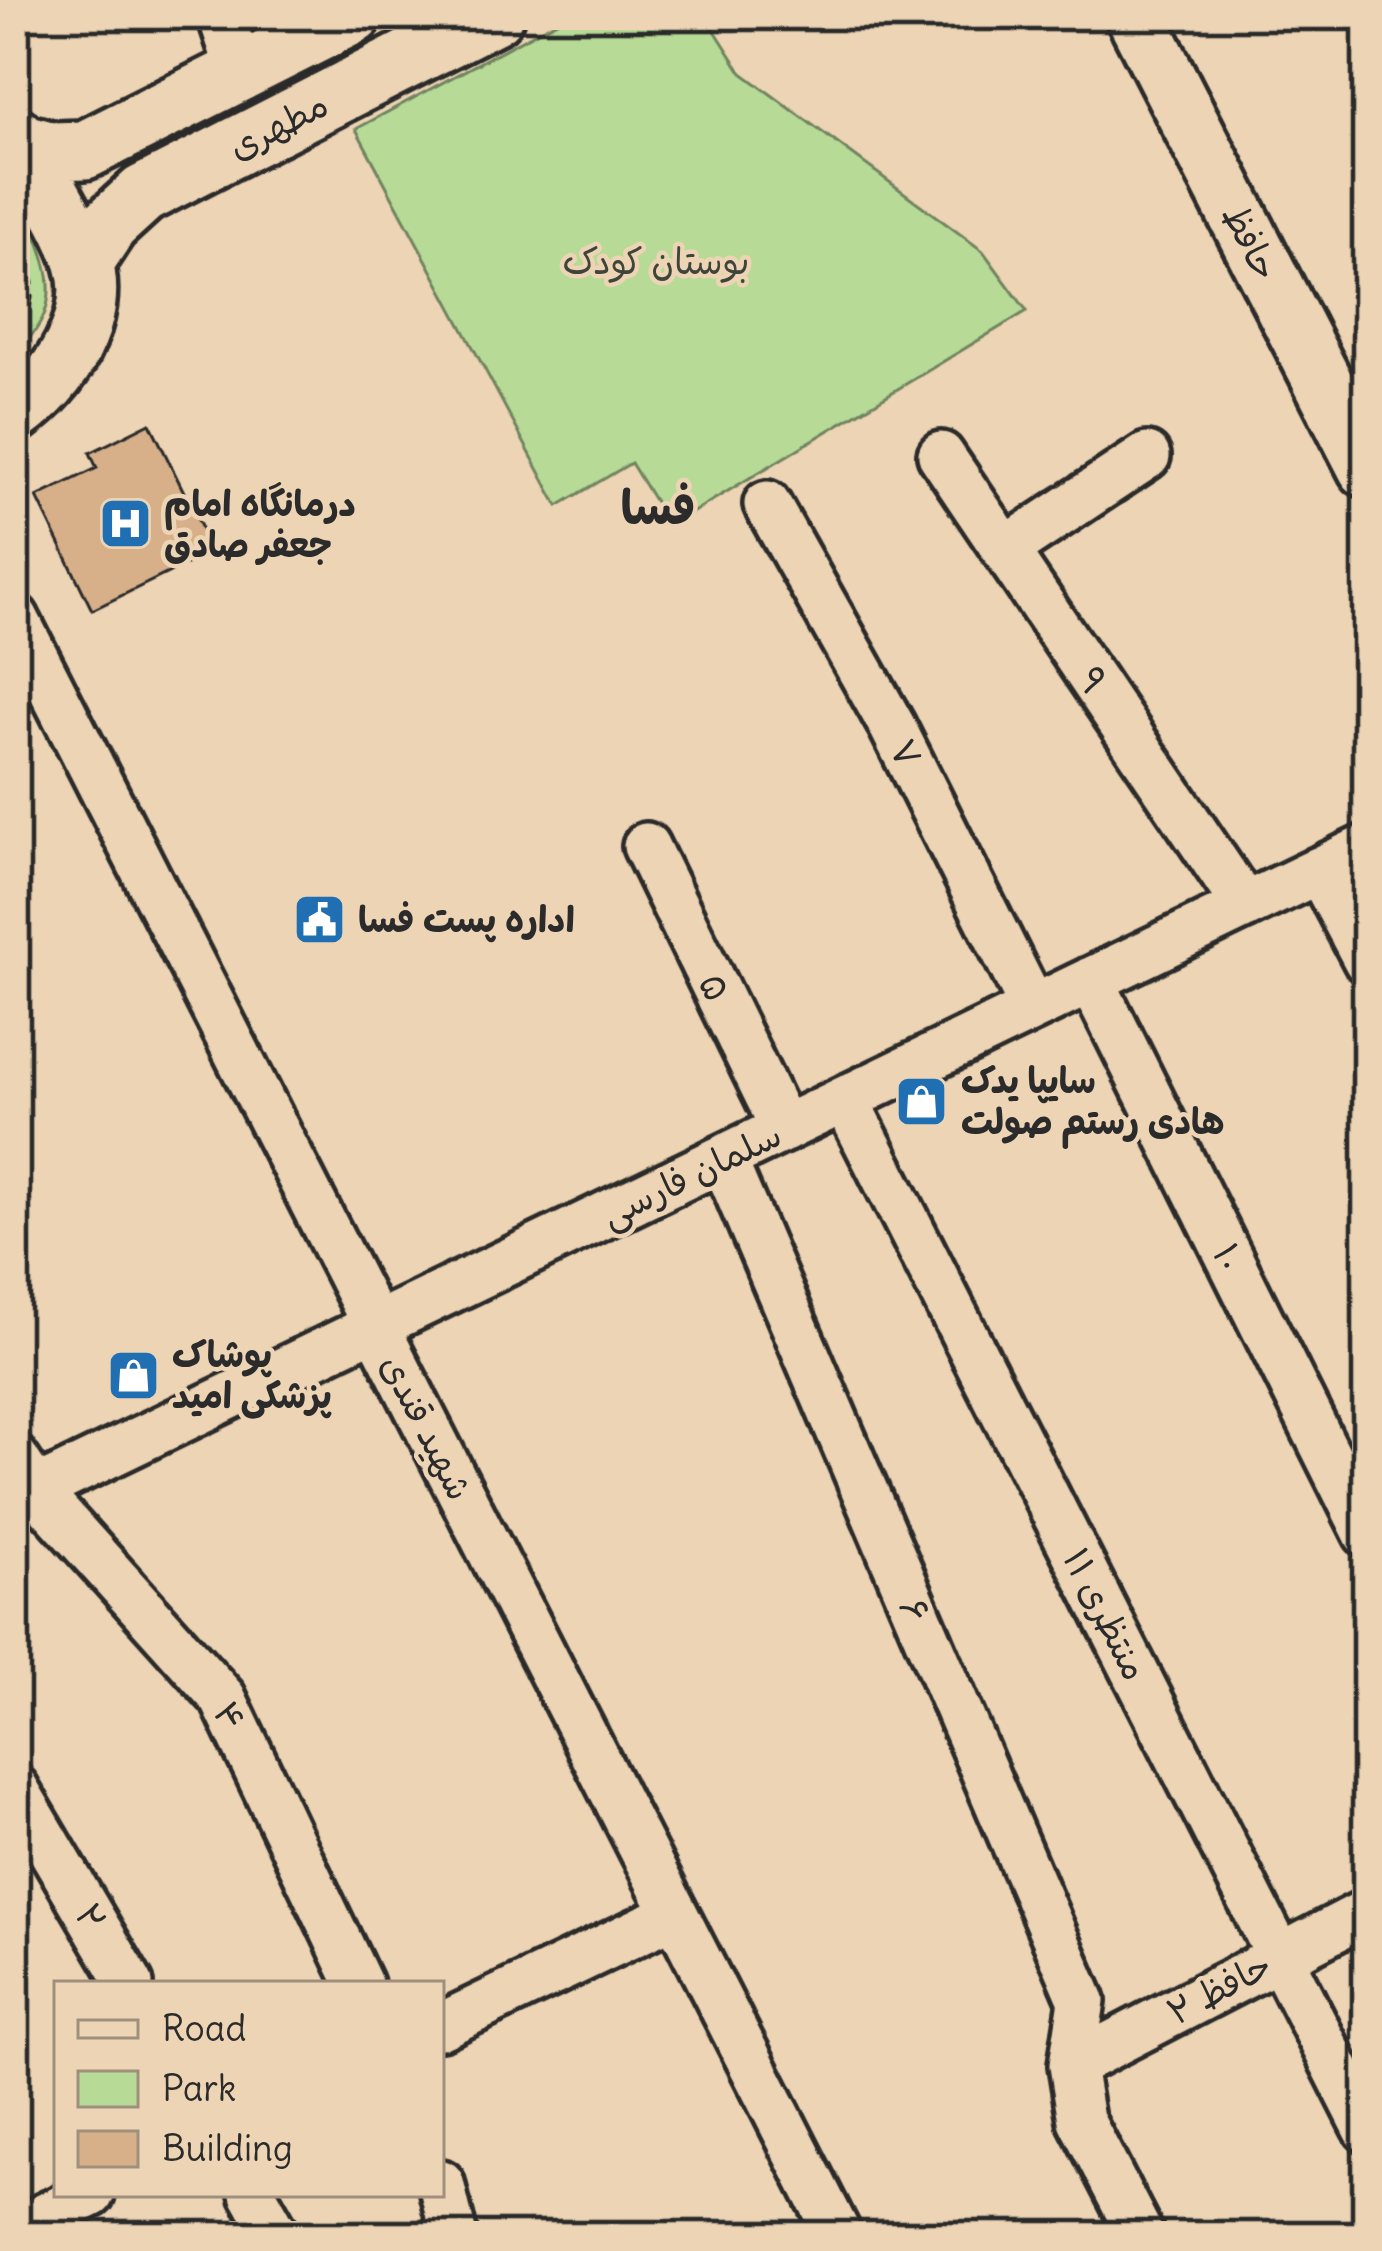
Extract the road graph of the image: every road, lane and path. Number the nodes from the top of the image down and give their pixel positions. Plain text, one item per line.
1 (221, 15) edge
2 (353, 15) edge
3 (494, 15) edge
4 (1135, 15) edge
5 (240, 73) junction
6 (19, 139) edge
7 (15, 228) edge
8 (84, 262) junction
9 (15, 323) edge
10 (15, 413) edge
11 (941, 454) dead end
12 (1147, 457) dead end
13 (1367, 468) edge
14 (767, 505) dead end
15 (1006, 550) junction
16 (15, 617) edge
17 (646, 846) dead end
18 (1367, 847) edge
19 (1318, 870) junction
20 (1245, 906) junction
21 (1367, 962) edge
22 (1091, 980) junction
23 (1034, 1008) junction
24 (844, 1099) junction
25 (784, 1129) junction
26 (723, 1158) junction
27 (376, 1326) junction
28 (22, 1483) edge
29 (1367, 1534) edge
30 (15, 1788) edge
31 (1367, 1912) edge
32 (675, 1914) junction
33 (1280, 1957) junction
34 (128, 1981) edge
35 (358, 1981) edge
36 (444, 2025) edge
37 (1072, 2065) junction
38 (1367, 2129) edge
39 (444, 2195) edge
40 (86, 2197) edge
41 (255, 2197) edge
42 (15, 2231) edge
43 (278, 2236) edge
44 (454, 2236) edge
45 (839, 2236) edge
46 (1141, 2236) edge

1 - 5 street
2 - 5 main road, مطهری
3 - 8 main road, مطهری
4 - 13 main road, حافظ
5 - 6 main road, مطهری
6 - 8 main road
7 - 9 path
8 - 10 main road
11 - 15 street, ۹
12 - 15 street
14 - 23 street, ۷
15 - 20 street, ۹
16 - 27 street, شهید قندی
17 - 25 street, ۵
18 - 19 street, سلمان فارسی
19 - 20 street, سلمان فارسی
19 - 21 street
20 - 22 street, سلمان فارسی
22 - 23 street, سلمان فارسی
22 - 29 street, ۱۰
23 - 24 street, سلمان فارسی
24 - 25 street, سلمان فارسی
24 - 33 street, منتظری ۱۱
25 - 26 street, سلمان فارسی
26 - 27 street, سلمان فارسی
26 - 37 street, ۶
27 - 28 street, سلمان فارسی
27 - 32 street, شهید قندی
28 - 35 street, ۴
30 - 34 street, ۲
31 - 33 street, حافظ ۲
32 - 36 street
32 - 45 street, شهید قندی
33 - 37 street, حافظ ۲
33 - 38 street, منتظری ۱۱
37 - 46 street, ۶
39 - 44 street
40 - 42 street
41 - 43 street

